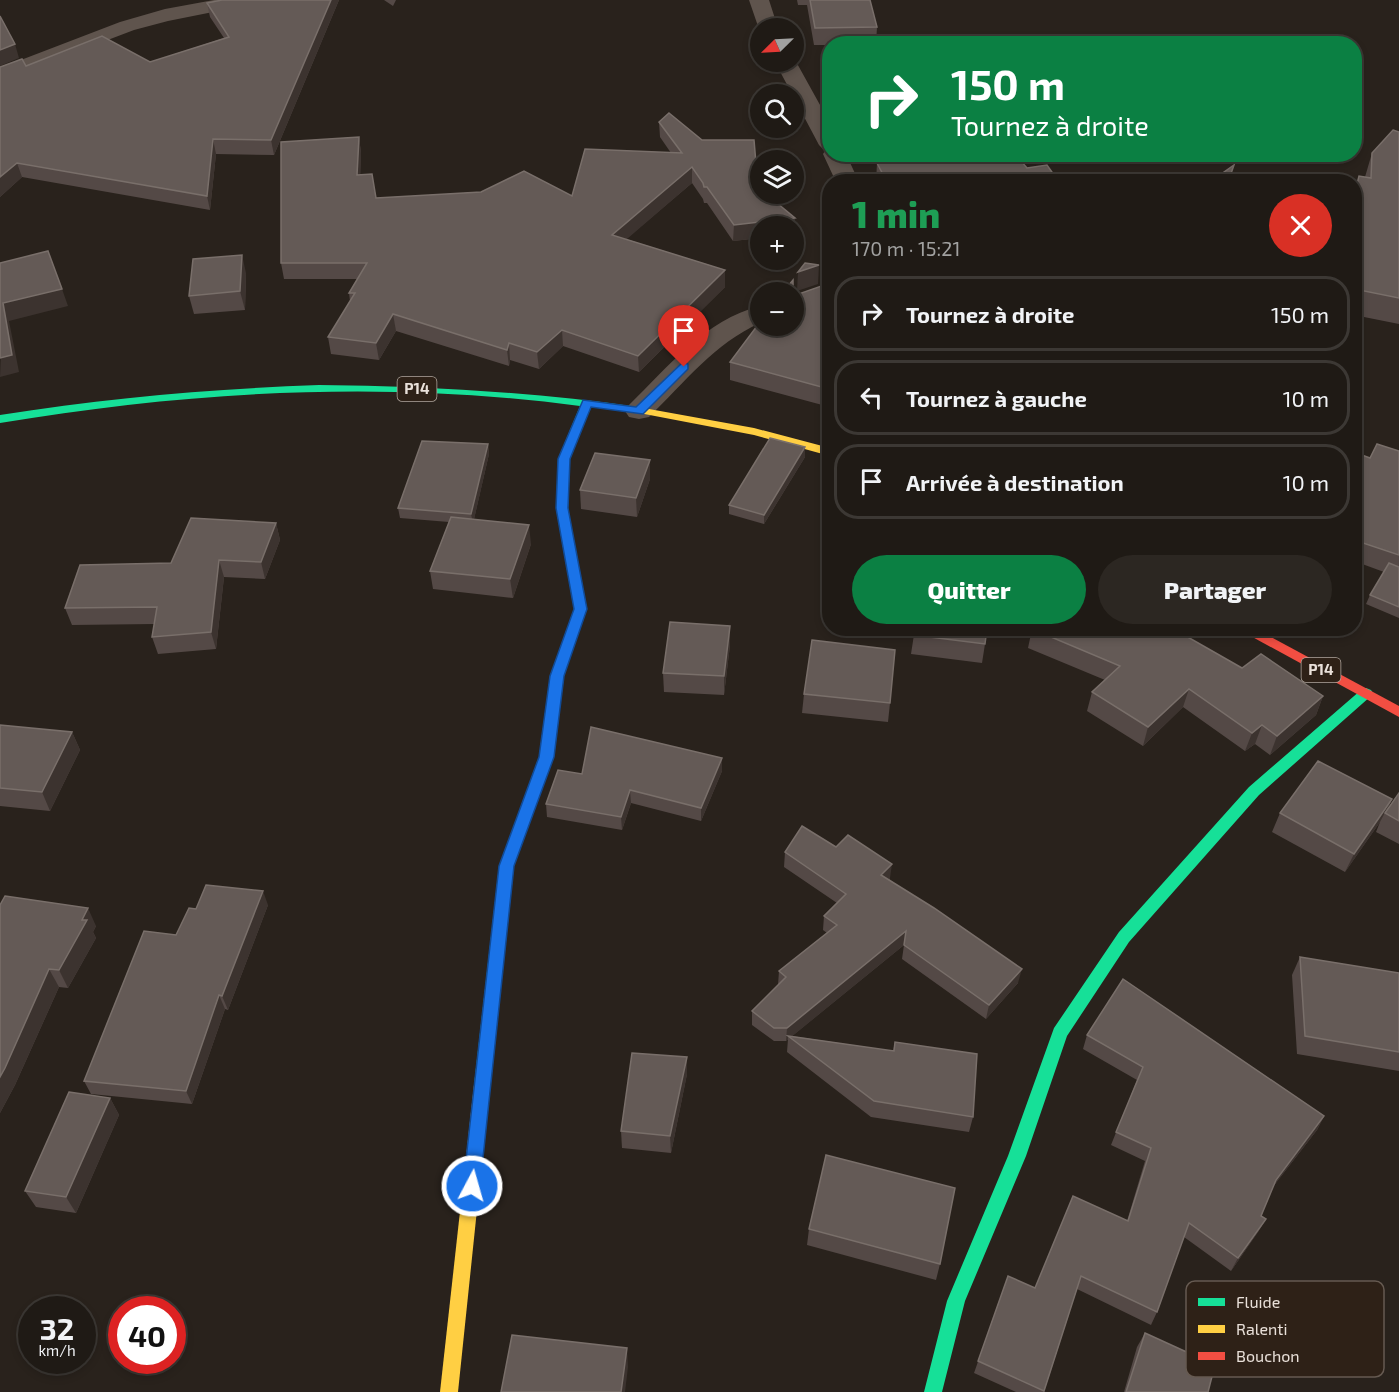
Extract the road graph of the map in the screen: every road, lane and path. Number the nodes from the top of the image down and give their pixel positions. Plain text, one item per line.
1 (246, 0) edge
2 (759, 0) edge
3 (765, 18) edge
4 (791, 72) edge
5 (0, 75) edge
6 (822, 131) edge
7 (750, 318) edge
8 (587, 403) junction
9 (639, 411) junction
10 (0, 419) edge
11 (822, 450) edge
12 (1257, 636) edge
13 (1366, 693) junction
14 (1399, 712) edge
15 (449, 1392) edge
16 (933, 1392) edge

1 - 5 street
2 - 3 street
4 - 6 street
7 - 9 street
8 - 9 street, P14
8 - 10 street, P14
8 - 15 street
9 - 11 street, P14
12 - 13 street, P14
13 - 14 street, P14
13 - 16 street

